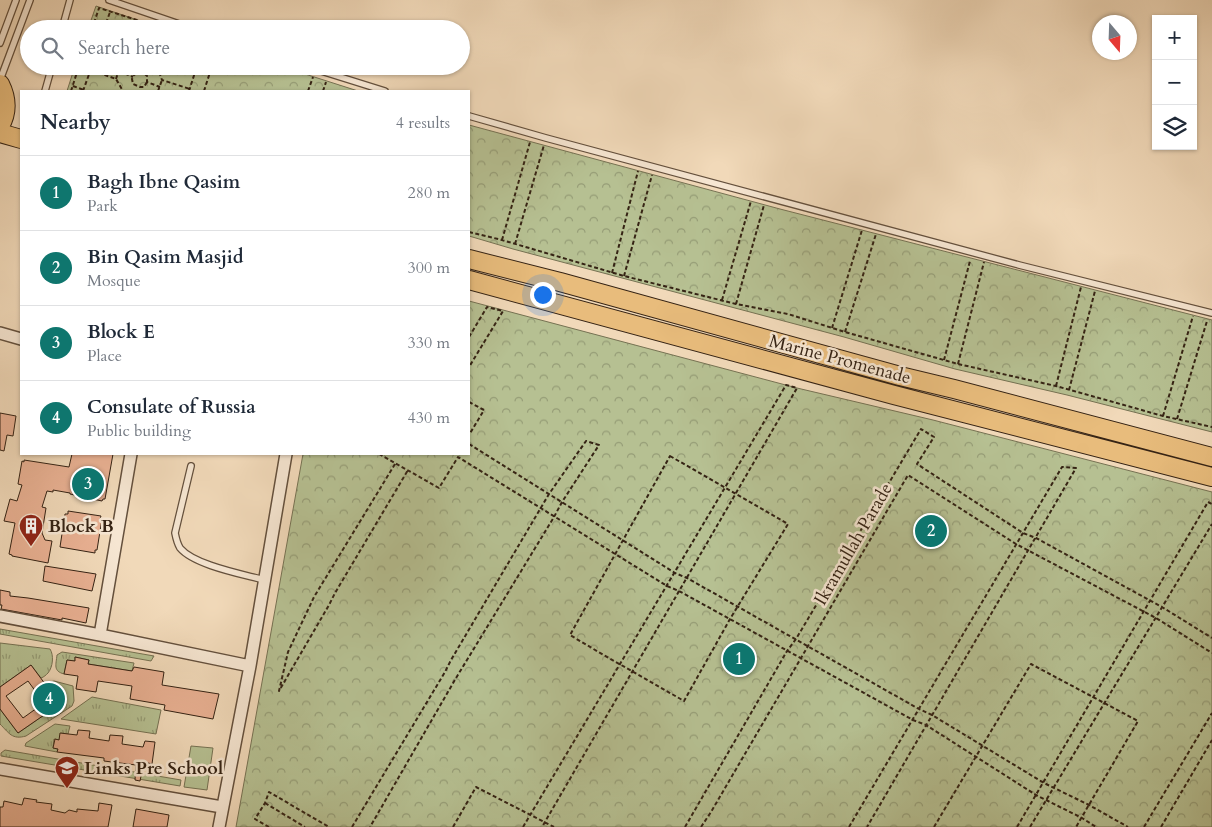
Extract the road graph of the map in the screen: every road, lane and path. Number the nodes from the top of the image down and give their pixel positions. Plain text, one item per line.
1 (16, 0) edge
2 (30, 0) edge
3 (70, 0) edge
4 (109, 0) edge
5 (110, 11) dead end
6 (23, 20) edge
7 (64, 20) edge
8 (95, 20) edge
9 (107, 20) edge
10 (137, 20) edge
11 (168, 20) edge
12 (20, 29) edge
13 (0, 43) edge
14 (49, 75) edge
15 (76, 75) edge
16 (88, 75) edge
17 (104, 75) edge
18 (117, 75) edge
19 (128, 75) edge
20 (146, 75) edge
21 (160, 75) edge
22 (194, 75) edge
23 (209, 75) edge
24 (334, 75) edge
25 (133, 77) joint
26 (313, 77) dead end
27 (116, 79) junction
28 (162, 80) junction
29 (326, 81) dead end
30 (147, 82) junction
31 (1, 85) edge
32 (72, 86) junction
33 (138, 87) junction
34 (160, 87) junction
35 (45, 90) edge
36 (71, 90) edge
37 (83, 90) edge
38 (122, 90) edge
39 (136, 90) edge
40 (158, 90) edge
41 (189, 90) edge
42 (204, 90) edge
43 (308, 90) edge
44 (323, 90) edge
45 (382, 90) edge
46 (20, 103) edge
47 (470, 116) edge
48 (0, 126) edge
49 (0, 133) edge
50 (20, 140) edge
51 (530, 142) dead end
52 (544, 145) dead end
53 (638, 171) dead end
54 (652, 175) dead end
55 (751, 202) dead end
56 (764, 205) dead end
57 (862, 230) dead end
58 (470, 232) edge
59 (876, 234) dead end
60 (502, 240) junction
61 (515, 244) dead end
62 (970, 258) dead end
63 (470, 259) edge
64 (984, 262) dead end
65 (612, 273) junction
66 (624, 276) junction
67 (470, 280) edge
68 (1081, 287) dead end
69 (1095, 290) dead end
70 (722, 300) junction
71 (736, 304) junction
72 (1212, 313) edge
73 (1193, 316) dead end
74 (1207, 319) dead end
75 (832, 328) junction
76 (845, 332) junction
77 (0, 333) edge
78 (470, 335) edge
79 (20, 339) edge
80 (944, 360) junction
81 (958, 364) junction
82 (470, 365) edge
83 (900, 376) junction
84 (1056, 386) junction
85 (954, 389) junction
86 (1069, 390) junction
87 (894, 396) junction
88 (470, 403) edge
89 (947, 409) junction
90 (1164, 416) junction
91 (1177, 419) junction
92 (1212, 427) edge
93 (470, 433) edge
94 (470, 445) edge
95 (131, 455) edge
96 (286, 455) edge
97 (381, 455) edge
98 (1212, 456) edge
99 (395, 463) junction
100 (191, 466) dead end
101 (408, 470) junction
102 (1212, 477) edge
103 (726, 487) junction
104 (549, 494) junction
105 (735, 494) junction
106 (562, 502) junction
107 (1212, 504) edge
108 (541, 508) junction
109 (554, 517) junction
110 (1212, 524) edge
111 (1023, 533) junction
112 (1036, 538) junction
113 (623, 540) junction
114 (1016, 544) junction
115 (1028, 550) junction
116 (615, 555) junction
117 (675, 573) junction
118 (687, 578) junction
119 (264, 580) junction
120 (667, 586) junction
121 (679, 591) junction
122 (1150, 601) junction
123 (738, 607) junction
124 (1162, 607) junction
125 (1144, 612) junction
126 (0, 616) edge
127 (1156, 618) junction
128 (730, 619) junction
129 (100, 635) junction
130 (1212, 638) edge
131 (796, 639) junction
132 (808, 646) junction
133 (787, 651) junction
134 (1212, 653) edge
135 (801, 658) junction
136 (620, 665) junction
137 (250, 666) junction
138 (633, 671) junction
139 (1094, 698) junction
140 (1105, 703) junction
141 (919, 709) junction
142 (1212, 713) edge
143 (932, 715) junction
144 (912, 720) junction
145 (926, 725) junction
146 (1212, 740) edge
147 (983, 746) junction
148 (975, 758) junction
149 (0, 769) edge
150 (1044, 782) junction
151 (1054, 787) junction
152 (1036, 795) junction
153 (1047, 800) junction
154 (265, 803) junction
155 (1090, 805) junction
156 (222, 807) junction
157 (530, 815) junction
158 (1082, 818) junction
159 (545, 823) junction
160 (219, 827) edge
161 (269, 827) edge
162 (305, 827) edge
163 (329, 827) edge
164 (352, 827) edge
165 (370, 827) edge
166 (453, 827) edge
167 (523, 827) edge
168 (542, 827) edge
169 (554, 827) edge
170 (686, 827) edge
171 (701, 827) edge
172 (849, 827) edge
173 (867, 827) edge
174 (934, 827) edge
175 (1017, 827) edge
176 (1030, 827) edge
177 (1076, 827) edge
178 (1096, 827) edge
179 (1128, 827) edge
180 (1144, 827) edge
181 (1161, 827) edge

1 - 13 lane
2 - 6 lane
3 - 7 lane
4 - 11 lane
5 - 9 path
8 - 10 path
12 - 31 lane
14 - 35 lane
15 - 32 path
16 - 37 path
17 - 27 path
18 - 27 path
19 - 25 path
20 - 30 path
21 - 28 path
22 - 41 path
23 - 42 path
24 - 45 lane
25 - 33 path
26 - 43 path
27 - 38 path
28 - 34 path
28 - 41 path
29 - 44 path
30 - 33 path
30 - 34 path
31 - 46 main road
31 - 48 main road
32 - 36 path
32 - 37 path
33 - 39 path
34 - 40 path
47 - 72 lane
49 - 50 main road
51 - 60 path
52 - 61 path
53 - 65 path
54 - 66 path
55 - 70 path
56 - 71 path
57 - 75 path
58 - 60 path
59 - 76 path
60 - 65 path
62 - 80 path
63 - 83 main road, Marine Promenade
64 - 81 path
65 - 66 path
66 - 70 path
67 - 87 main road, Marine Promenade
68 - 84 path
69 - 86 path
70 - 71 path
71 - 75 path
73 - 90 path
74 - 91 path
75 - 76 path
76 - 80 path
77 - 79 street
78 - 82 path
80 - 81 path
81 - 84 path
83 - 85 main road, Marine Promenade
83 - 87 main road
84 - 86 path
85 - 89 main road
85 - 98 main road, Marine Promenade
86 - 90 path
87 - 89 main road, Marine Promenade
88 - 93 path
89 - 102 main road, Marine Promenade
90 - 91 path
91 - 92 path
94 - 104 path
95 - 129 street
96 - 119 street
97 - 99 path
99 - 101 path
99 - 101 path
100 - 119 lane
101 - 108 path
103 - 105 path
103 - 105 path
103 - 113 path
103 - 117 path
104 - 106 path
104 - 106 path
104 - 108 path
105 - 118 path
105 - 123 path
106 - 109 path
106 - 113 path
107 - 122 path
108 - 109 path
108 - 164 path
109 - 116 path
109 - 165 path
110 - 124 path
111 - 112 path
111 - 112 path
111 - 114 path
111 - 131 path, Ikramullah Parade
112 - 115 path
112 - 122 path
113 - 116 path
113 - 117 path
114 - 115 path, Ikramullah Parade
114 - 132 path, Ikramullah Parade
114 - 141 path
115 - 125 path, Ikramullah Parade
115 - 143 path
116 - 120 path
116 - 136 path
117 - 118 path
117 - 120 path
118 - 121 path
118 - 123 path
119 - 137 street
120 - 121 path
120 - 136 path
121 - 128 path
121 - 138 path
122 - 124 path
122 - 125 path
123 - 128 path
123 - 131 path
124 - 127 path
124 - 130 path
125 - 127 path, Ikramullah Parade
125 - 139 path
126 - 129 street
127 - 134 path, Ikramullah Parade
127 - 140 path
128 - 133 path
128 - 138 path
129 - 137 street
131 - 132 path
131 - 133 path, Ikramullah Parade
132 - 135 path, Ikramullah Parade
132 - 141 path
133 - 135 path
133 - 170 path, Ikramullah Parade
135 - 144 path
135 - 171 path, Ikramullah Parade
136 - 138 path
136 - 157 path
137 - 156 street
138 - 159 path
139 - 140 path
139 - 147 path
139 - 150 path
140 - 151 path
140 - 155 path
141 - 143 path
141 - 144 path
142 - 180 path
143 - 145 path
143 - 147 path
144 - 145 path
144 - 172 path
145 - 148 path
145 - 173 path
146 - 181 path
147 - 148 path
147 - 150 path
148 - 152 path
148 - 174 path
149 - 156 street
150 - 151 path
150 - 152 path
151 - 153 path
151 - 155 path
152 - 153 path
152 - 175 path
153 - 158 path
153 - 176 path
154 - 161 path
154 - 162 path
154 - 163 path
155 - 158 path
155 - 179 path
156 - 160 street
157 - 159 path
157 - 166 path
157 - 167 path
158 - 177 path
158 - 178 path
159 - 168 path
159 - 169 path

